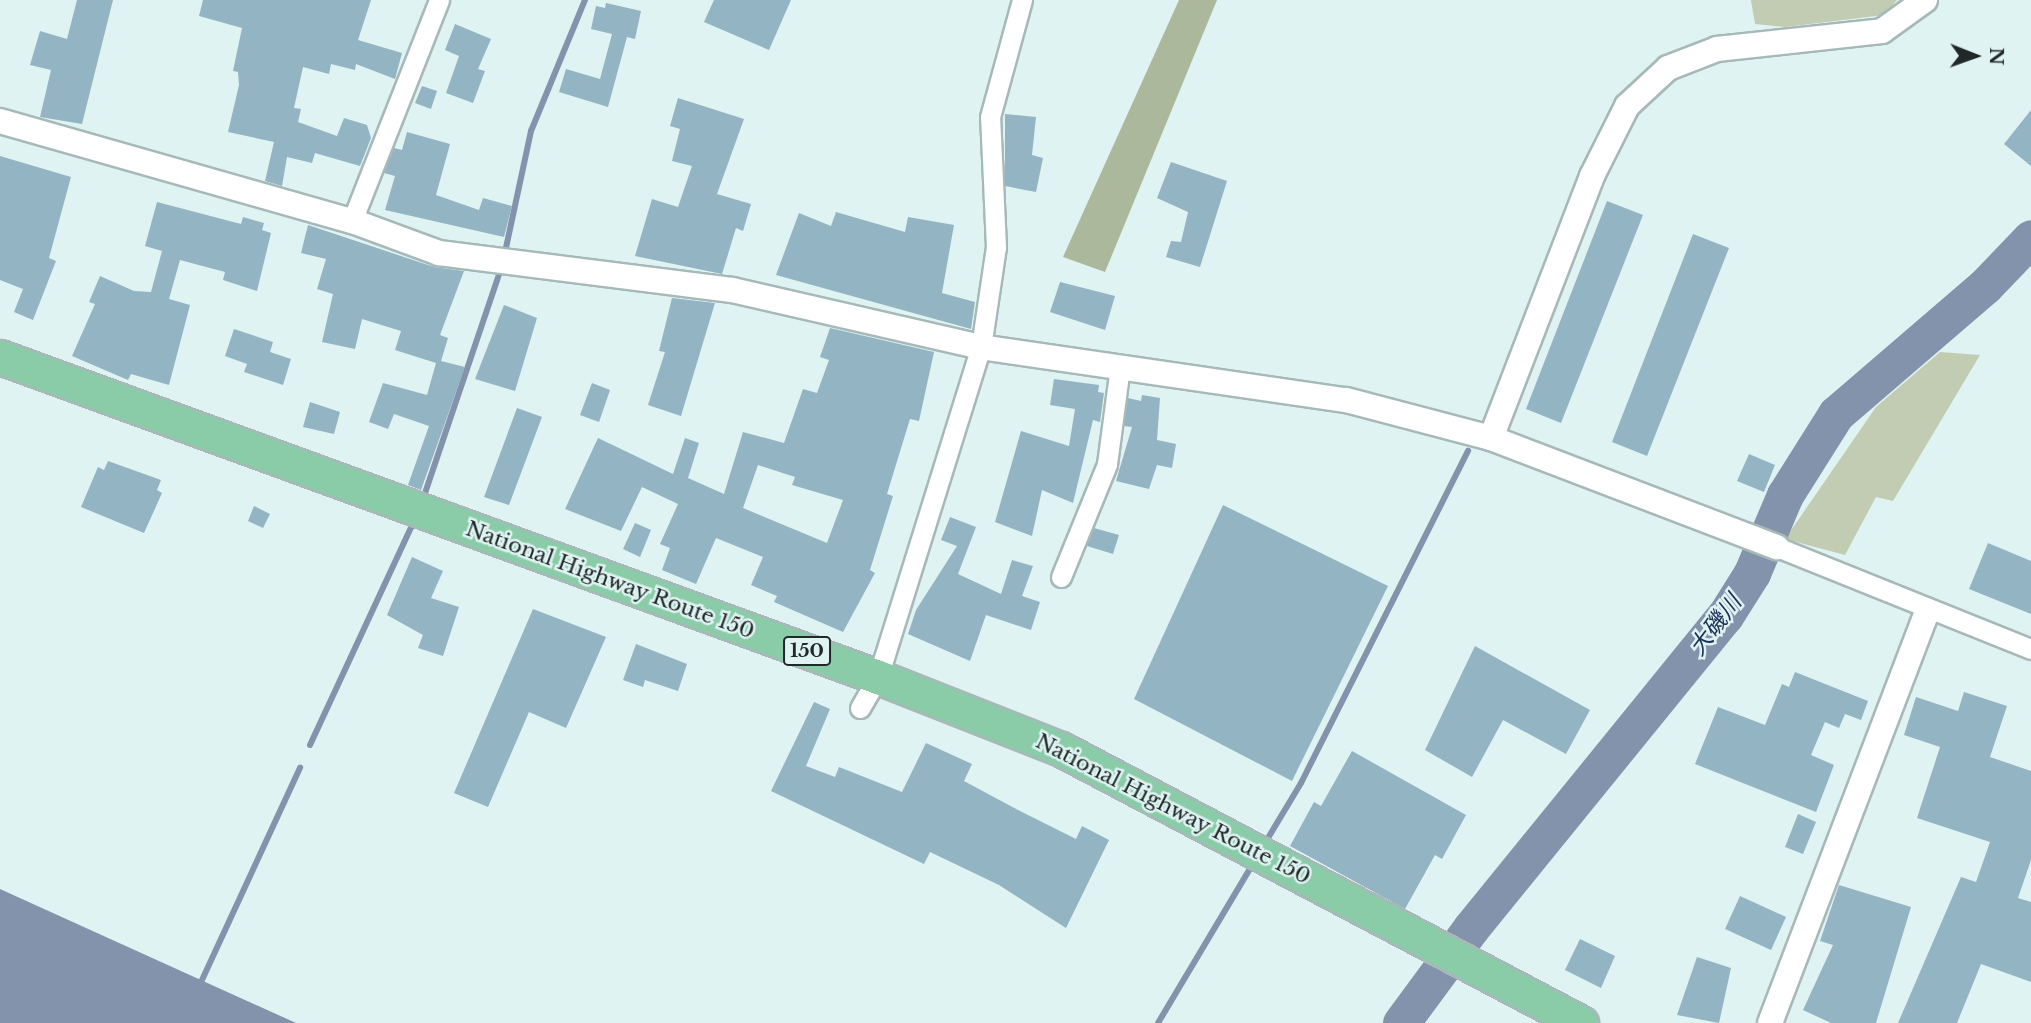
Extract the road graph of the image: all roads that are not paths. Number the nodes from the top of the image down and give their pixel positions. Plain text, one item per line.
1 (439, 0) edge
2 (1023, 0) edge
3 (1925, 0) edge
4 (0, 121) edge
5 (352, 221) junction
6 (981, 347) junction
7 (0, 357) edge
8 (1120, 366) junction
9 (1491, 438) junction
10 (1776, 547) joint
11 (1061, 578) dead end
12 (1927, 611) junction
13 (2031, 649) edge
14 (878, 677) junction
15 (860, 708) dead end
16 (1581, 1023) edge
17 (1770, 1023) edge

1 - 5 street
2 - 6 street
3 - 9 street
4 - 5 street
5 - 6 street
6 - 8 street
6 - 14 street
7 - 14 highway, National Highway Route 150 / 150
8 - 9 street
8 - 11 street
9 - 10 street
10 - 12 street
12 - 13 street
12 - 17 street
14 - 15 street
14 - 16 highway, National Highway Route 150 / 150

